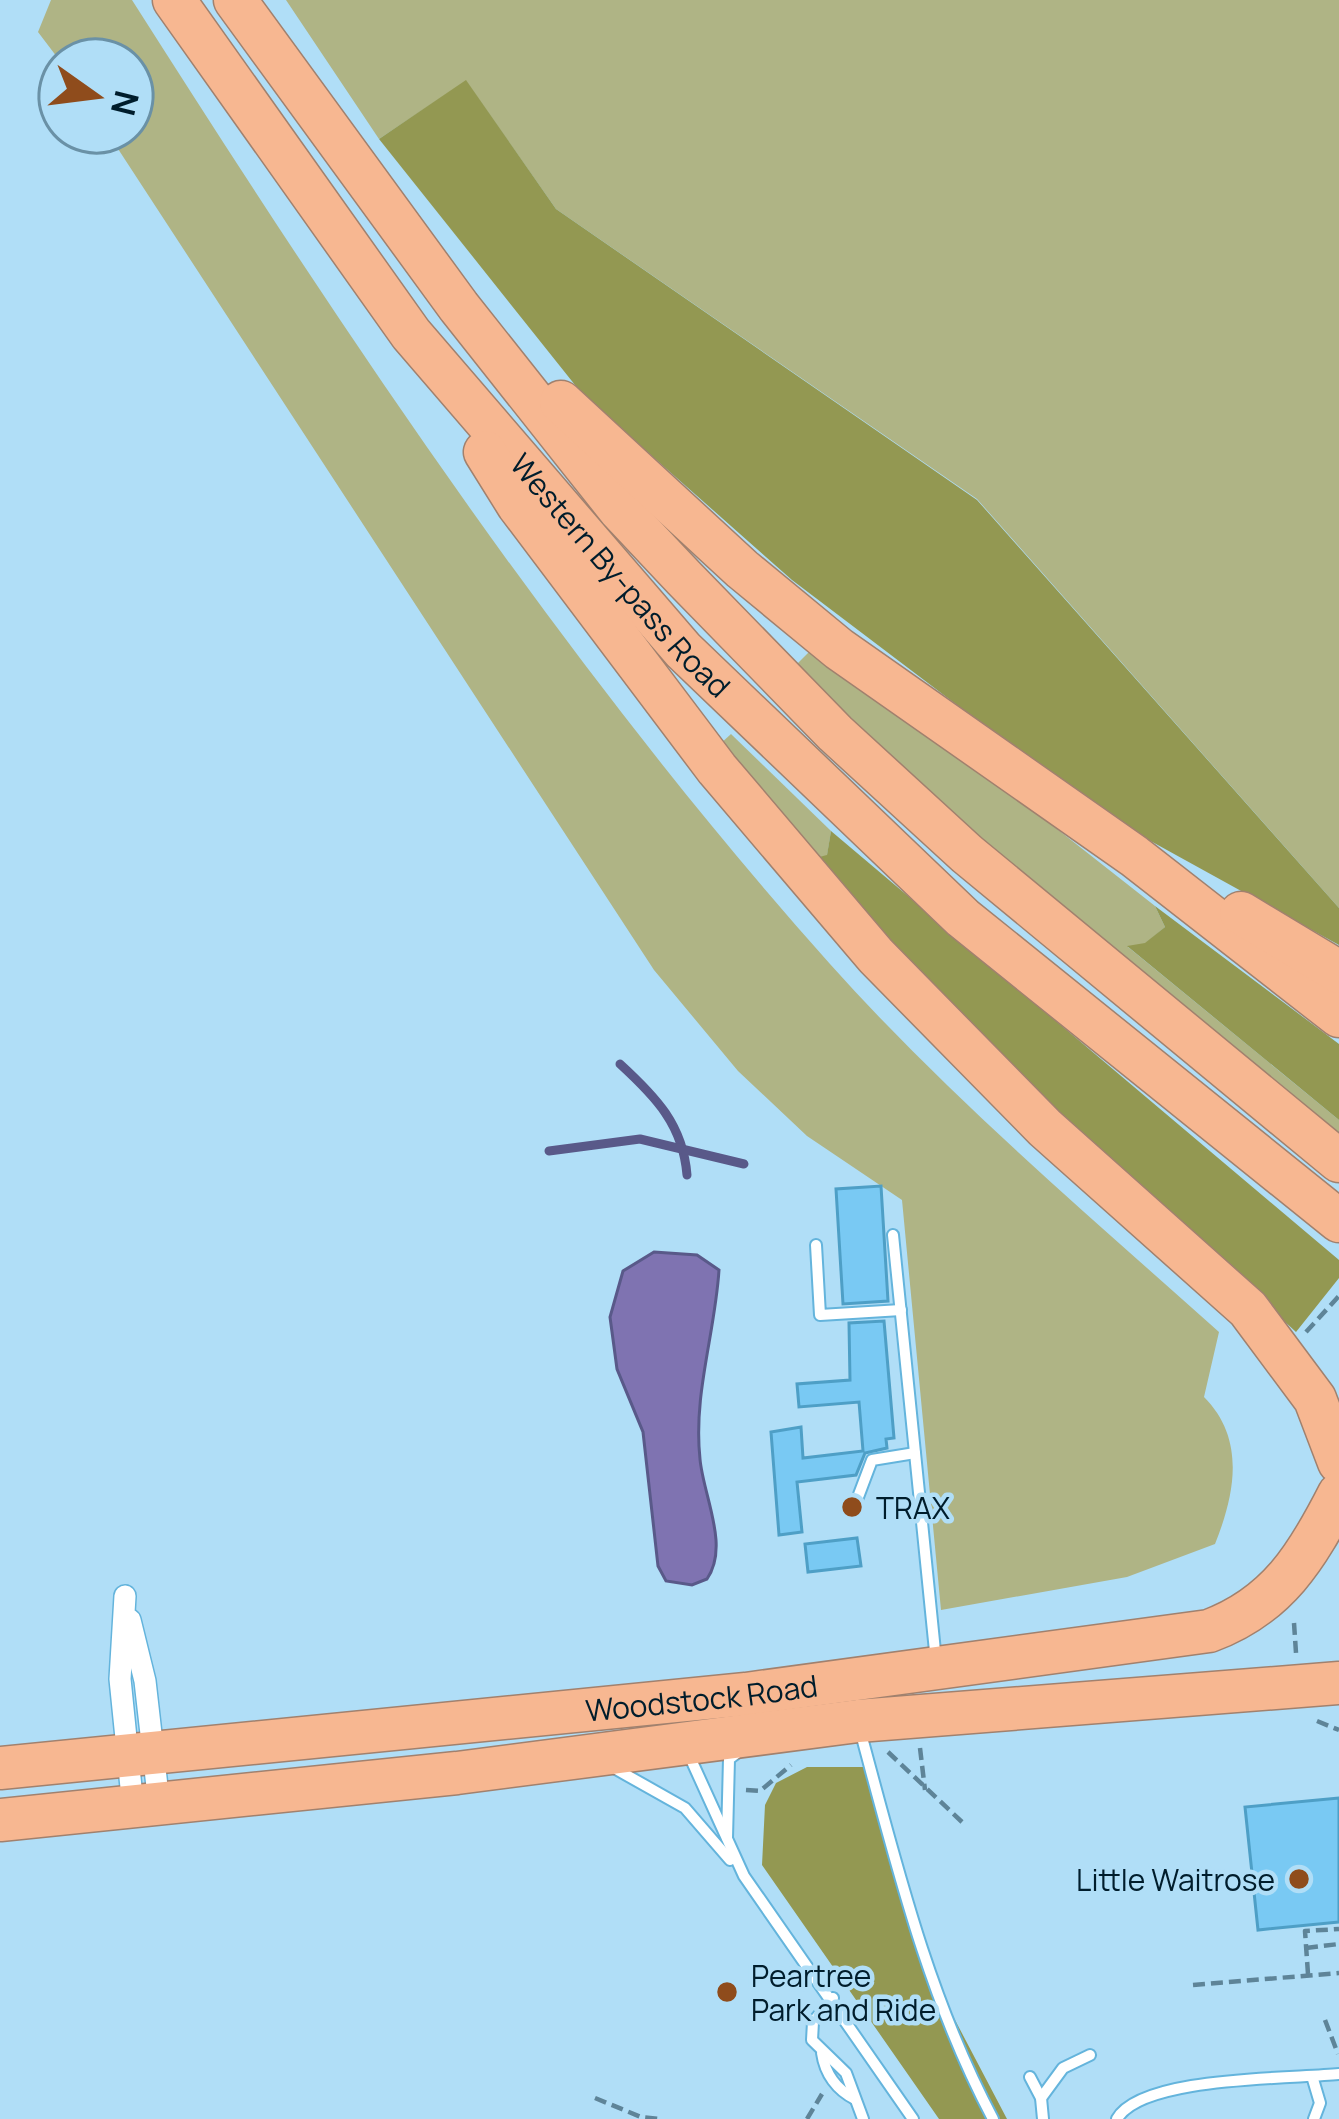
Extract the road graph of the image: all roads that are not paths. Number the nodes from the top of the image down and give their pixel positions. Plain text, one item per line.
1 (174, 0) edge
2 (239, 8) edge
3 (459, 308) junction
4 (411, 334) junction
5 (1134, 856) junction
6 (1339, 972) edge
7 (1339, 1016) edge
8 (1339, 1161) edge
9 (1336, 1218) edge
10 (893, 1234) dead end
11 (816, 1245) dead end
12 (901, 1310) junction
13 (915, 1454) junction
14 (1339, 1462) edge
15 (1339, 1494) edge
16 (852, 1513) dead end
17 (936, 1667) junction
18 (1339, 1683) edge
19 (746, 1694) junction
20 (674, 1700) junction
21 (770, 1732) junction
22 (872, 1735) junction
23 (302, 1738) junction
24 (685, 1744) junction
25 (140, 1754) junction
26 (580, 1758) junction
27 (0, 1768) edge
28 (457, 1773) junction
29 (388, 1797) dead end
30 (140, 1811) junction
31 (0, 1822) edge
32 (727, 1842) junction
33 (744, 1876) junction
34 (833, 1998) junction
35 (1090, 2055) dead end
36 (1339, 2074) edge
37 (1312, 2076) junction
38 (1030, 2077) dead end
39 (1041, 2098) junction
40 (863, 2119) edge
41 (914, 2119) edge
42 (993, 2119) edge
43 (1043, 2119) edge
44 (1118, 2119) edge
45 (1314, 2119) edge

1 - 4 highway, Western By-pass Road
2 - 3 highway, Western By-pass Road
3 - 5 highway
3 - 8 highway, Western By-pass Road
4 - 9 highway, Western By-pass Road
4 - 14 highway
5 - 6 highway
5 - 7 highway
10 - 12 lane
11 - 12 lane
12 - 13 lane
13 - 16 lane
13 - 17 lane
15 - 17 highway, Woodstock Road
17 - 19 highway, Woodstock Road
18 - 22 highway, Woodstock Road
19 - 20 highway, Woodstock Road
19 - 23 lane
20 - 23 highway, Woodstock Road
20 - 24 lane
21 - 22 highway, Woodstock Road
21 - 24 highway, Woodstock Road
21 - 32 lane
22 - 42 lane
23 - 25 highway, Woodstock Road
24 - 26 highway, Woodstock Road
24 - 32 lane
25 - 25 street
25 - 27 highway, Woodstock Road
25 - 30 street
26 - 28 highway, Woodstock Road
26 - 33 lane
28 - 29 lane
28 - 30 highway
30 - 31 highway
32 - 33 lane
33 - 34 lane
34 - 40 lane
34 - 41 lane
35 - 39 lane
36 - 37 lane
37 - 44 lane
37 - 45 lane
38 - 39 lane
39 - 43 lane

